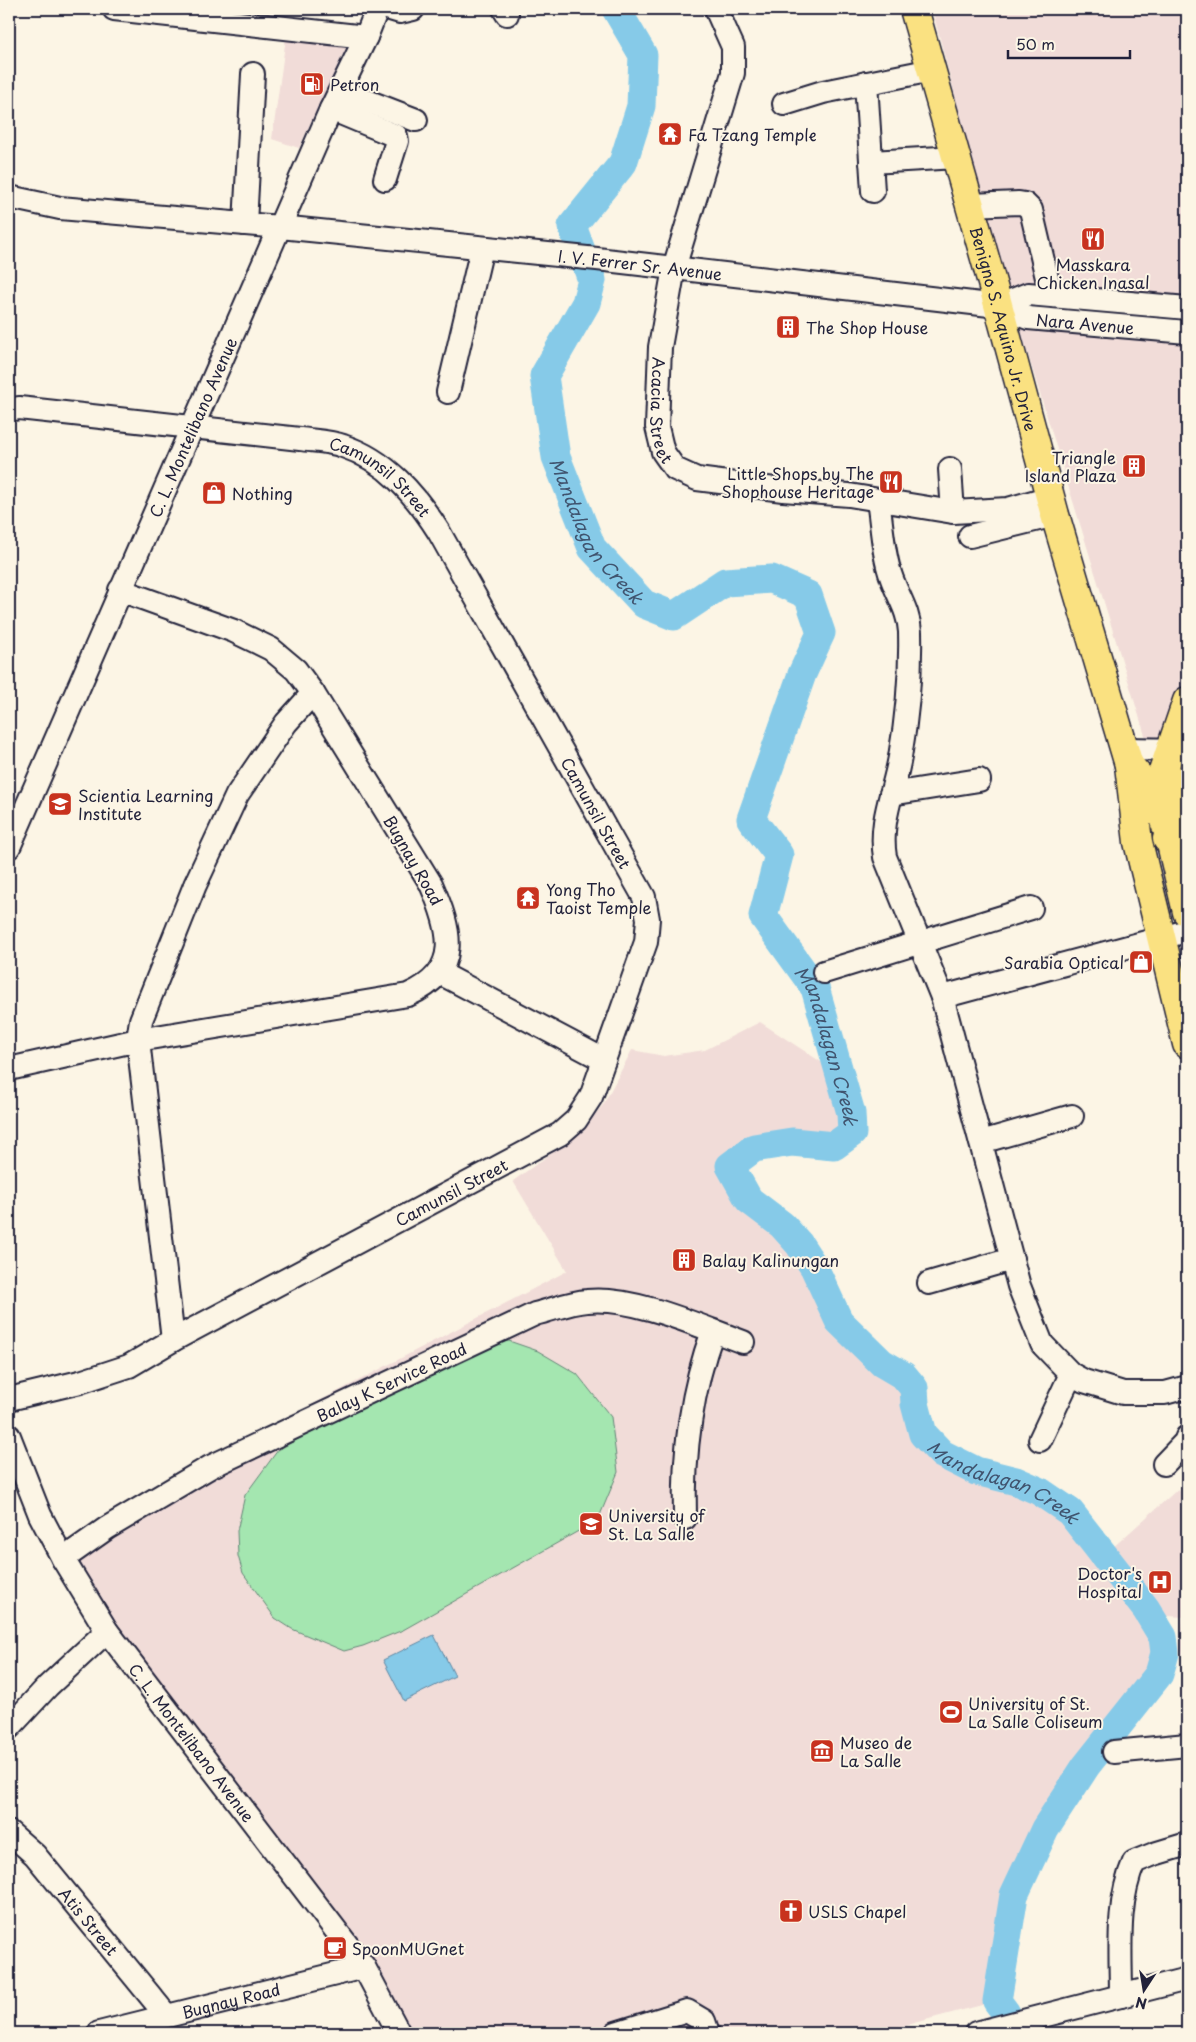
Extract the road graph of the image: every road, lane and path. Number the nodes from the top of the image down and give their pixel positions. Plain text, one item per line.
1 (114, 9) edge
2 (377, 9) edge
3 (390, 9) edge
4 (413, 9) edge
5 (716, 9) edge
6 (914, 9) edge
7 (366, 37) junction
8 (932, 70) junction
9 (253, 74) dead end
10 (866, 83) junction
11 (336, 100) junction
12 (784, 104) dead end
13 (416, 120) dead end
14 (956, 157) junction
15 (871, 162) junction
16 (384, 179) dead end
17 (873, 191) dead end
18 (9, 197) edge
19 (970, 205) junction
20 (245, 224) junction
21 (280, 226) junction
22 (482, 248) junction
23 (674, 268) junction
24 (1051, 295) junction
25 (998, 306) junction
26 (1177, 307) edge
27 (1164, 329) junction
28 (1187, 332) edge
29 (448, 392) dead end
30 (9, 410) edge
31 (194, 426) junction
32 (950, 469) dead end
33 (878, 500) junction
34 (1052, 506) junction
35 (953, 512) junction
36 (970, 536) dead end
37 (120, 590) junction
38 (313, 693) junction
39 (1187, 701) edge
40 (1179, 750) edge
41 (1126, 757) junction
42 (1187, 779) edge
43 (979, 780) dead end
44 (890, 794) junction
45 (1154, 795) junction
46 (1169, 835) junction
47 (1138, 842) junction
48 (9, 847) edge
49 (1150, 891) junction
50 (1030, 908) dead end
51 (1187, 912) edge
52 (1187, 931) edge
53 (1161, 938) junction
54 (921, 942) junction
55 (824, 972) dead end
56 (440, 973) junction
57 (942, 997) junction
58 (138, 1040) junction
59 (1187, 1044) edge
60 (604, 1060) junction
61 (9, 1069) edge
62 (1072, 1116) dead end
63 (981, 1142) junction
64 (1012, 1259) junction
65 (929, 1283) dead end
66 (713, 1331) junction
67 (172, 1340) junction
68 (743, 1342) dead end
69 (1071, 1374) junction
70 (1187, 1389) edge
71 (9, 1399) edge
72 (9, 1436) edge
73 (1187, 1437) edge
74 (1040, 1440) dead end
75 (1164, 1464) dead end
76 (14, 1469) edge
77 (684, 1518) dead end
78 (63, 1559) junction
79 (107, 1631) junction
80 (9, 1728) edge
81 (1187, 1745) edge
82 (1114, 1752) dead end
83 (9, 1832) edge
84 (1187, 1844) edge
85 (364, 1967) junction
86 (1187, 1979) edge
87 (1121, 1996) junction
88 (166, 2015) junction
89 (99, 2033) edge
90 (399, 2033) edge
91 (616, 2033) edge
92 (708, 2033) edge
93 (976, 2033) edge

1 - 7 street
2 - 7 street, C. L. Montelibano Avenue
3 - 4 street
5 - 23 street, Acacia Street
6 - 8 main road, Benigno S. Aquino Jr. Drive
7 - 11 street, C. L. Montelibano Avenue
8 - 10 street
8 - 14 main road, Benigno S. Aquino Jr. Drive
9 - 20 street
10 - 12 street
10 - 15 street
11 - 13 street
11 - 16 street
11 - 21 street, C. L. Montelibano Avenue
14 - 15 street
14 - 19 main road, Benigno S. Aquino Jr. Drive
15 - 17 street
18 - 20 street, I. V. Ferrer Sr. Avenue
19 - 24 street
19 - 25 main road, Benigno S. Aquino Jr. Drive
20 - 21 street, I. V. Ferrer Sr. Avenue
21 - 22 street, I. V. Ferrer Sr. Avenue
21 - 31 street, C. L. Montelibano Avenue
22 - 23 street, I. V. Ferrer Sr. Avenue
22 - 29 street
23 - 25 street, I. V. Ferrer Sr. Avenue
23 - 33 street, Acacia Street
24 - 25 street, Nara Avenue
24 - 26 street, Nara Avenue
25 - 27 street, Nara Avenue
25 - 34 main road, Benigno S. Aquino Jr. Drive
26 - 27 street
27 - 28 street, Nara Avenue
30 - 31 street, Camunsil Street
31 - 37 street, C. L. Montelibano Avenue
31 - 60 street, Camunsil Street
32 - 35 street
33 - 35 street, Acacia Street
33 - 44 street
34 - 35 street, Acacia Street
34 - 36 street
34 - 41 main road, Benigno S. Aquino Jr. Drive
37 - 38 street, Bugnay Road
37 - 48 street, C. L. Montelibano Avenue
38 - 56 street, Bugnay Road
38 - 58 street
39 - 40 main road
40 - 41 street
40 - 45 main road
41 - 45 main road, Benigno S. Aquino Jr. Drive
41 - 47 main road, Benigno S. Aquino Jr. Drive
42 - 46 main road
43 - 44 street
44 - 54 street
45 - 46 main road, Benigno S. Aquino Jr. Drive
45 - 47 main road
46 - 49 main road
46 - 51 main road, Benigno S. Aquino Jr. Drive
47 - 49 main road, Benigno S. Aquino Jr. Drive
49 - 53 main road, Benigno S. Aquino Jr. Drive
50 - 54 street
52 - 53 street
53 - 57 street
53 - 59 main road, Benigno S. Aquino Jr. Drive
54 - 55 street
54 - 57 street
56 - 58 street, Bugnay Road
56 - 60 street
57 - 63 street
58 - 61 street, Bugnay Road
58 - 67 street
60 - 67 street, Camunsil Street
62 - 63 street
63 - 64 street
64 - 65 street
64 - 69 street
66 - 68 street, Balay K Service Road
66 - 77 street
66 - 78 street, Balay K Service Road
67 - 71 street, Camunsil Street
69 - 70 street
69 - 74 street
72 - 76 street, C. L. Montelibano Avenue
73 - 75 street
76 - 78 street, C. L. Montelibano Avenue
78 - 79 street, C. L. Montelibano Avenue
79 - 80 street
79 - 85 street, C. L. Montelibano Avenue
81 - 82 street
83 - 88 street, Atis Street
84 - 87 street
85 - 88 street, Bugnay Road
85 - 90 street, C. L. Montelibano Avenue
86 - 87 street
87 - 93 street
88 - 89 street, Bugnay Road
91 - 92 street

